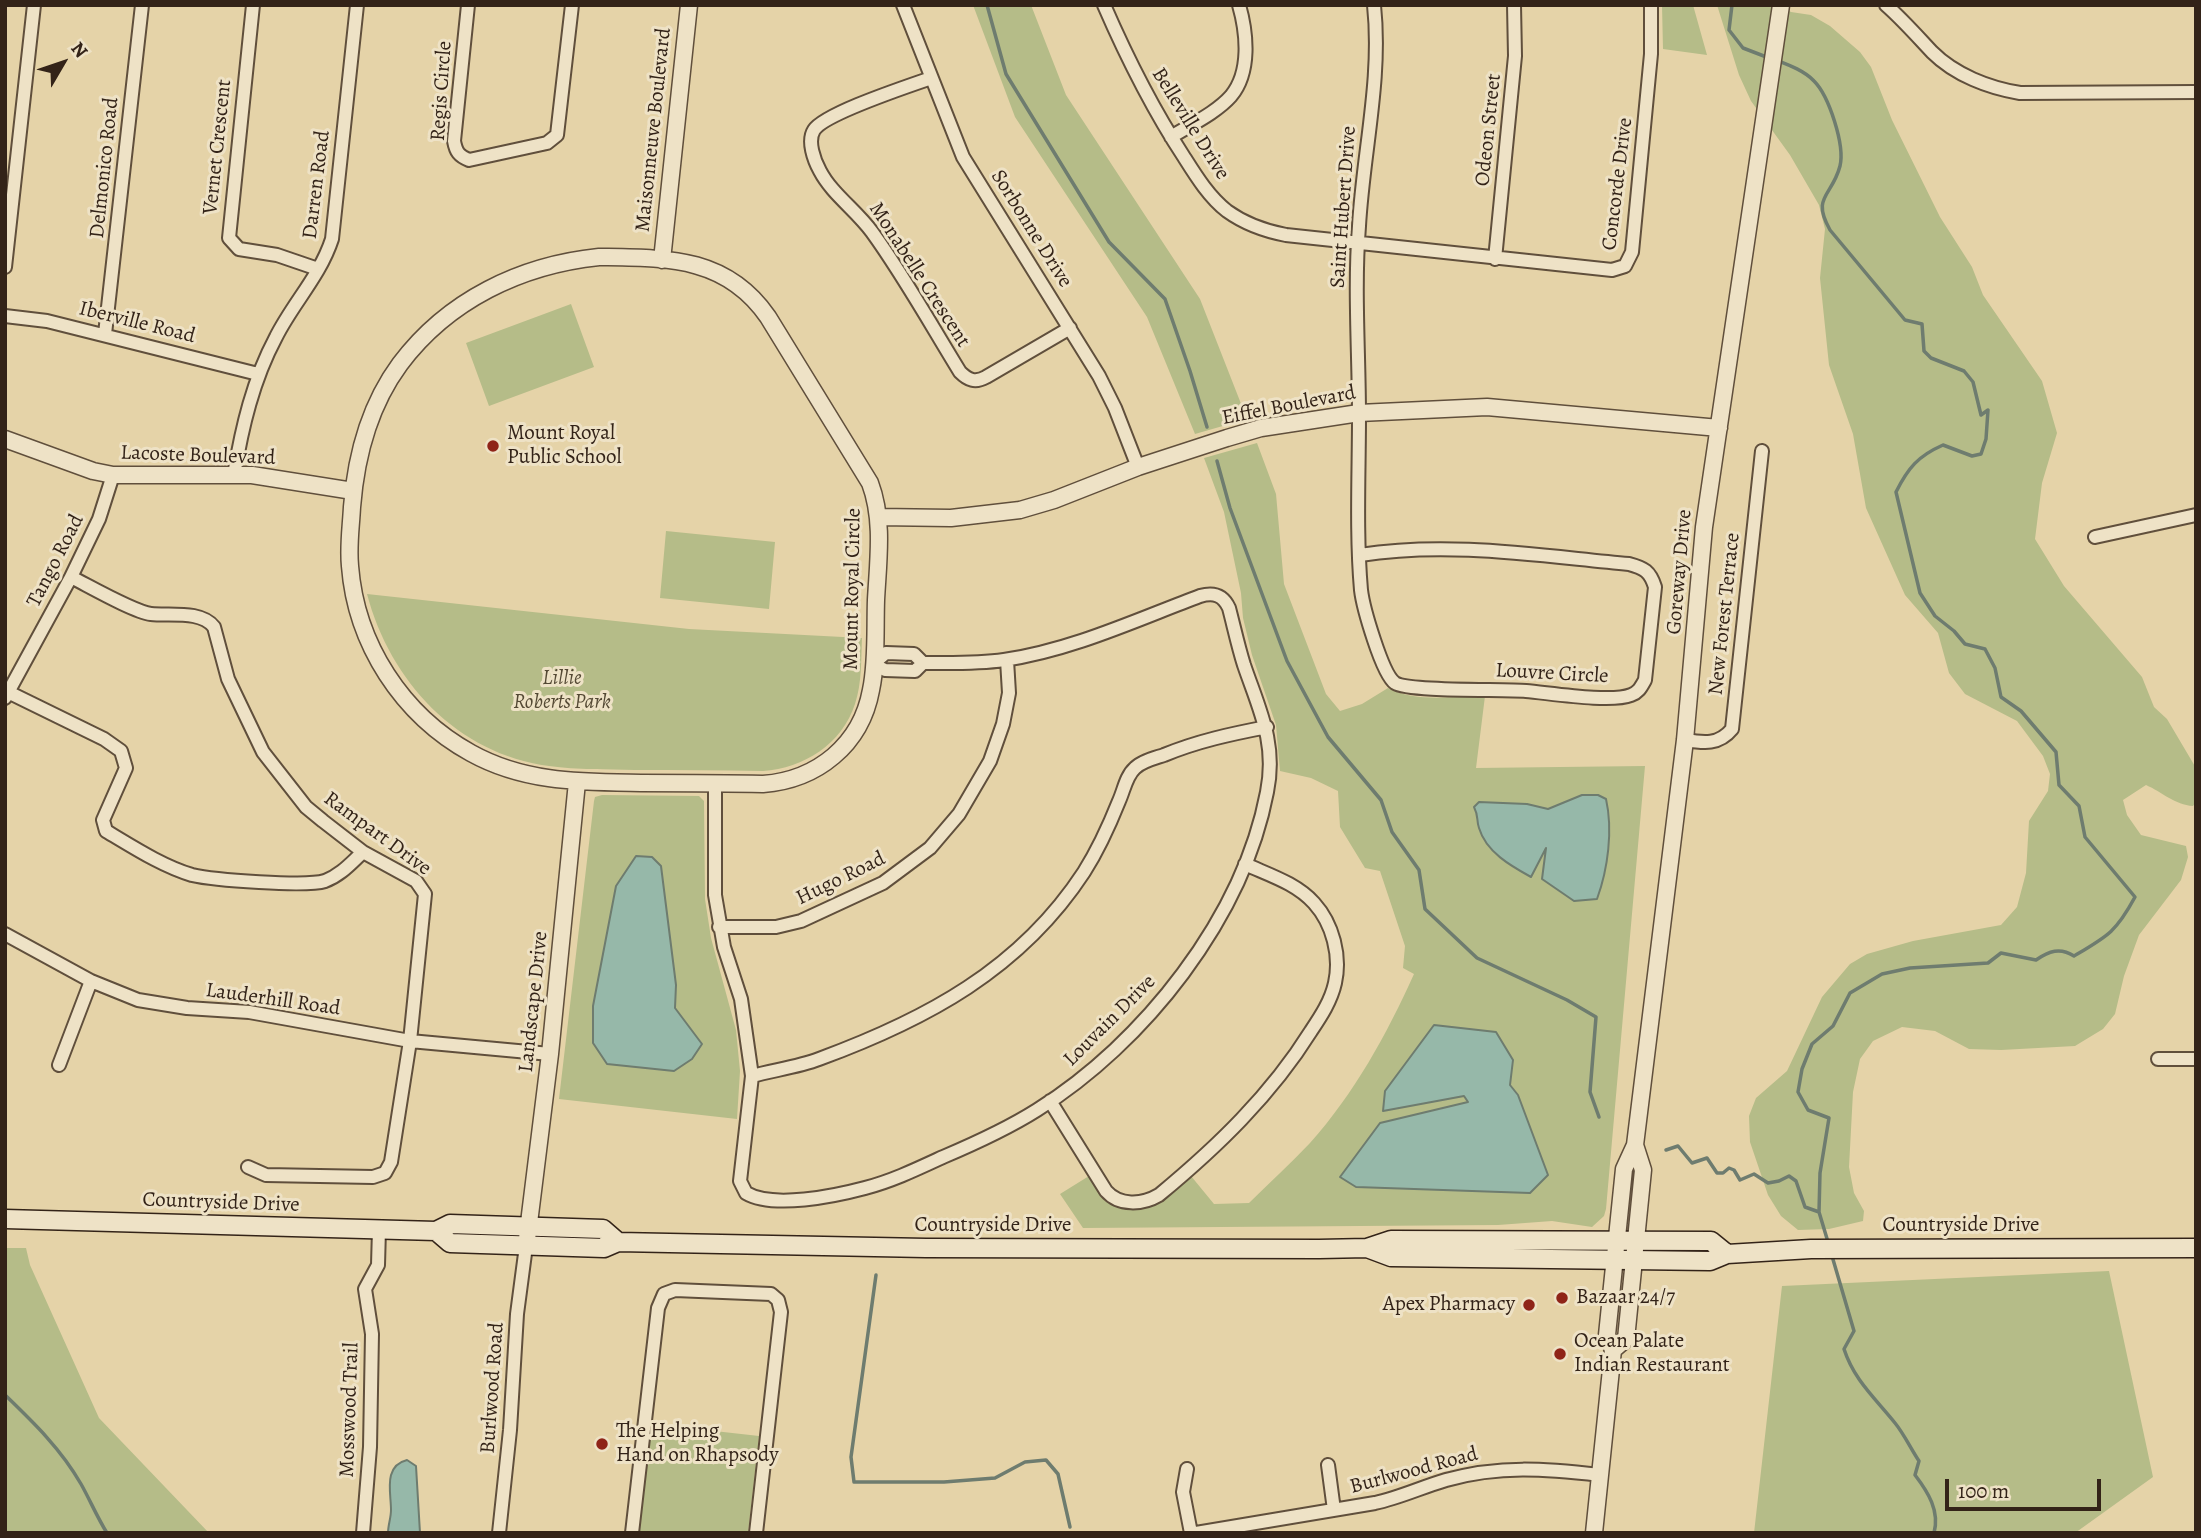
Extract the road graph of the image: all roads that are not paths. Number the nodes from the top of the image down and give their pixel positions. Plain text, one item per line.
1 (34, 5) edge
2 (142, 5) edge
3 (253, 5) edge
4 (357, 5) edge
5 (468, 5) edge
6 (572, 5) edge
7 (689, 5) edge
8 (903, 5) edge
9 (1104, 5) edge
10 (1239, 5) edge
11 (1374, 5) edge
12 (1514, 5) edge
13 (1651, 5) edge
14 (1781, 5) edge
15 (1886, 5) edge
16 (931, 78) junction
17 (2196, 92) edge
18 (1171, 137) junction
19 (1358, 242) junction
20 (1495, 259) junction
21 (662, 260) junction
22 (5, 267) edge
23 (318, 270) junction
24 (5, 316) edge
25 (1070, 328) junction
26 (105, 334) junction
27 (258, 374) junction
28 (1359, 413) junction
29 (1718, 428) junction
30 (5, 439) edge
31 (1762, 452) dead end
32 (1138, 467) junction
33 (113, 475) junction
34 (233, 475) junction
35 (353, 491) junction
36 (2196, 516) edge
37 (878, 517) junction
38 (2095, 537) dead end
39 (1360, 555) junction
40 (71, 577) junction
41 (1007, 660) junction
42 (873, 664) junction
43 (7, 695) edge
44 (1266, 727) junction
45 (1685, 740) junction
46 (578, 782) junction
47 (715, 783) junction
48 (363, 852) junction
49 (1245, 864) junction
50 (719, 927) junction
51 (5, 934) edge
52 (90, 981) junction
53 (410, 1041) junction
54 (550, 1054) junction
55 (2158, 1059) dead end
56 (2196, 1059) edge
57 (59, 1065) dead end
58 (752, 1076) junction
59 (1050, 1101) junction
60 (1636, 1146) junction
61 (248, 1167) dead end
62 (5, 1219) edge
63 (529, 1227) junction
64 (379, 1229) junction
65 (436, 1231) junction
66 (1617, 1241) junction
67 (1636, 1241) junction
68 (618, 1242) junction
69 (526, 1246) junction
70 (1367, 1248) junction
71 (2196, 1248) edge
72 (1727, 1254) junction
73 (1615, 1260) junction
74 (1634, 1261) junction
75 (1613, 1350) junction
76 (1328, 1465) dead end
77 (1187, 1469) dead end
78 (1600, 1475) junction
79 (1334, 1510) junction
80 (363, 1533) edge
81 (499, 1533) edge
82 (632, 1533) edge
83 (756, 1533) edge
84 (1194, 1533) edge
85 (1594, 1533) edge

1 - 22 street
2 - 26 street, Delmonico Road
3 - 23 street, Vernet Crescent
4 - 23 street, Darren Road
5 - 6 street, Regis Circle
7 - 21 street, Maisonneuve Boulevard
8 - 16 street, Sorbonne Drive
9 - 18 street, Belleville Drive
10 - 18 street
11 - 19 street, Saint Hubert Drive
12 - 20 street, Odeon Street
13 - 20 street, Concorde Drive
14 - 29 street, Goreway Drive
15 - 17 street
16 - 25 street, Sorbonne Drive
16 - 25 street, Monabelle Crescent
18 - 19 street, Belleville Drive
19 - 20 street, Concorde Drive
19 - 28 street, Saint Hubert Drive
21 - 35 street, Mount Royal Circle
21 - 37 street, Mount Royal Circle
23 - 27 street, Darren Road
24 - 26 street, Iberville Road
25 - 32 street, Sorbonne Drive
26 - 27 street, Iberville Road
27 - 34 street, Darren Road
28 - 29 street, Eiffel Boulevard
28 - 32 street, Eiffel Boulevard
28 - 39 street, Louvre Circle
29 - 45 street, Goreway Drive
30 - 33 street, Lacoste Boulevard
31 - 45 street, New Forest Terrace
32 - 37 street, Eiffel Boulevard
33 - 34 street, Lacoste Boulevard
33 - 40 street, Tango Road
34 - 35 street, Lacoste Boulevard
35 - 46 street, Mount Royal Circle
36 - 38 street
37 - 42 street, Mount Royal Circle
39 - 39 street, Louvre Circle
40 - 43 street, Tango Road
40 - 48 street, Rampart Drive
41 - 42 street, Louvain Drive
41 - 44 street, Louvain Drive
41 - 50 street, Hugo Road
42 - 47 street, Mount Royal Circle
43 - 48 street
44 - 49 street, Louvain Drive
44 - 58 street
45 - 60 street, Goreway Drive
46 - 47 street, Mount Royal Circle
46 - 54 street, Landscape Drive
47 - 50 street, Louvain Drive
48 - 53 street, Rampart Drive
49 - 59 street, Louvain Drive
49 - 59 street
50 - 58 street, Louvain Drive
51 - 52 street, Lauderhill Road
52 - 53 street, Lauderhill Road
52 - 57 street
53 - 54 street, Lauderhill Road
53 - 61 street, Rampart Drive
54 - 63 street, Landscape Drive
55 - 56 street
58 - 59 street, Louvain Drive
60 - 66 street, Goreway Drive
60 - 67 street, Goreway Drive
62 - 64 main road, Countryside Drive
63 - 65 main road, Countryside Drive
63 - 68 main road, Countryside Drive
63 - 69 street, Landscape Drive
64 - 65 main road, Countryside Drive
64 - 80 street, Mosswood Trail
65 - 69 main road, Countryside Drive
66 - 67 main road, Countryside Drive
66 - 70 main road, Countryside Drive
66 - 73 street, Goreway Drive
67 - 72 main road, Countryside Drive
67 - 74 street, Goreway Drive
68 - 69 main road, Countryside Drive
68 - 70 main road, Countryside Drive
69 - 81 street, Burlwood Road
70 - 73 main road, Countryside Drive
71 - 72 main road, Countryside Drive
72 - 74 main road, Countryside Drive
73 - 74 main road, Countryside Drive
73 - 75 street, Goreway Drive
74 - 75 street, Goreway Drive
75 - 78 street, Goreway Drive
76 - 79 street
77 - 84 street
78 - 79 street, Burlwood Road
78 - 85 street, Goreway Drive
79 - 84 street, Burlwood Road
82 - 83 street

